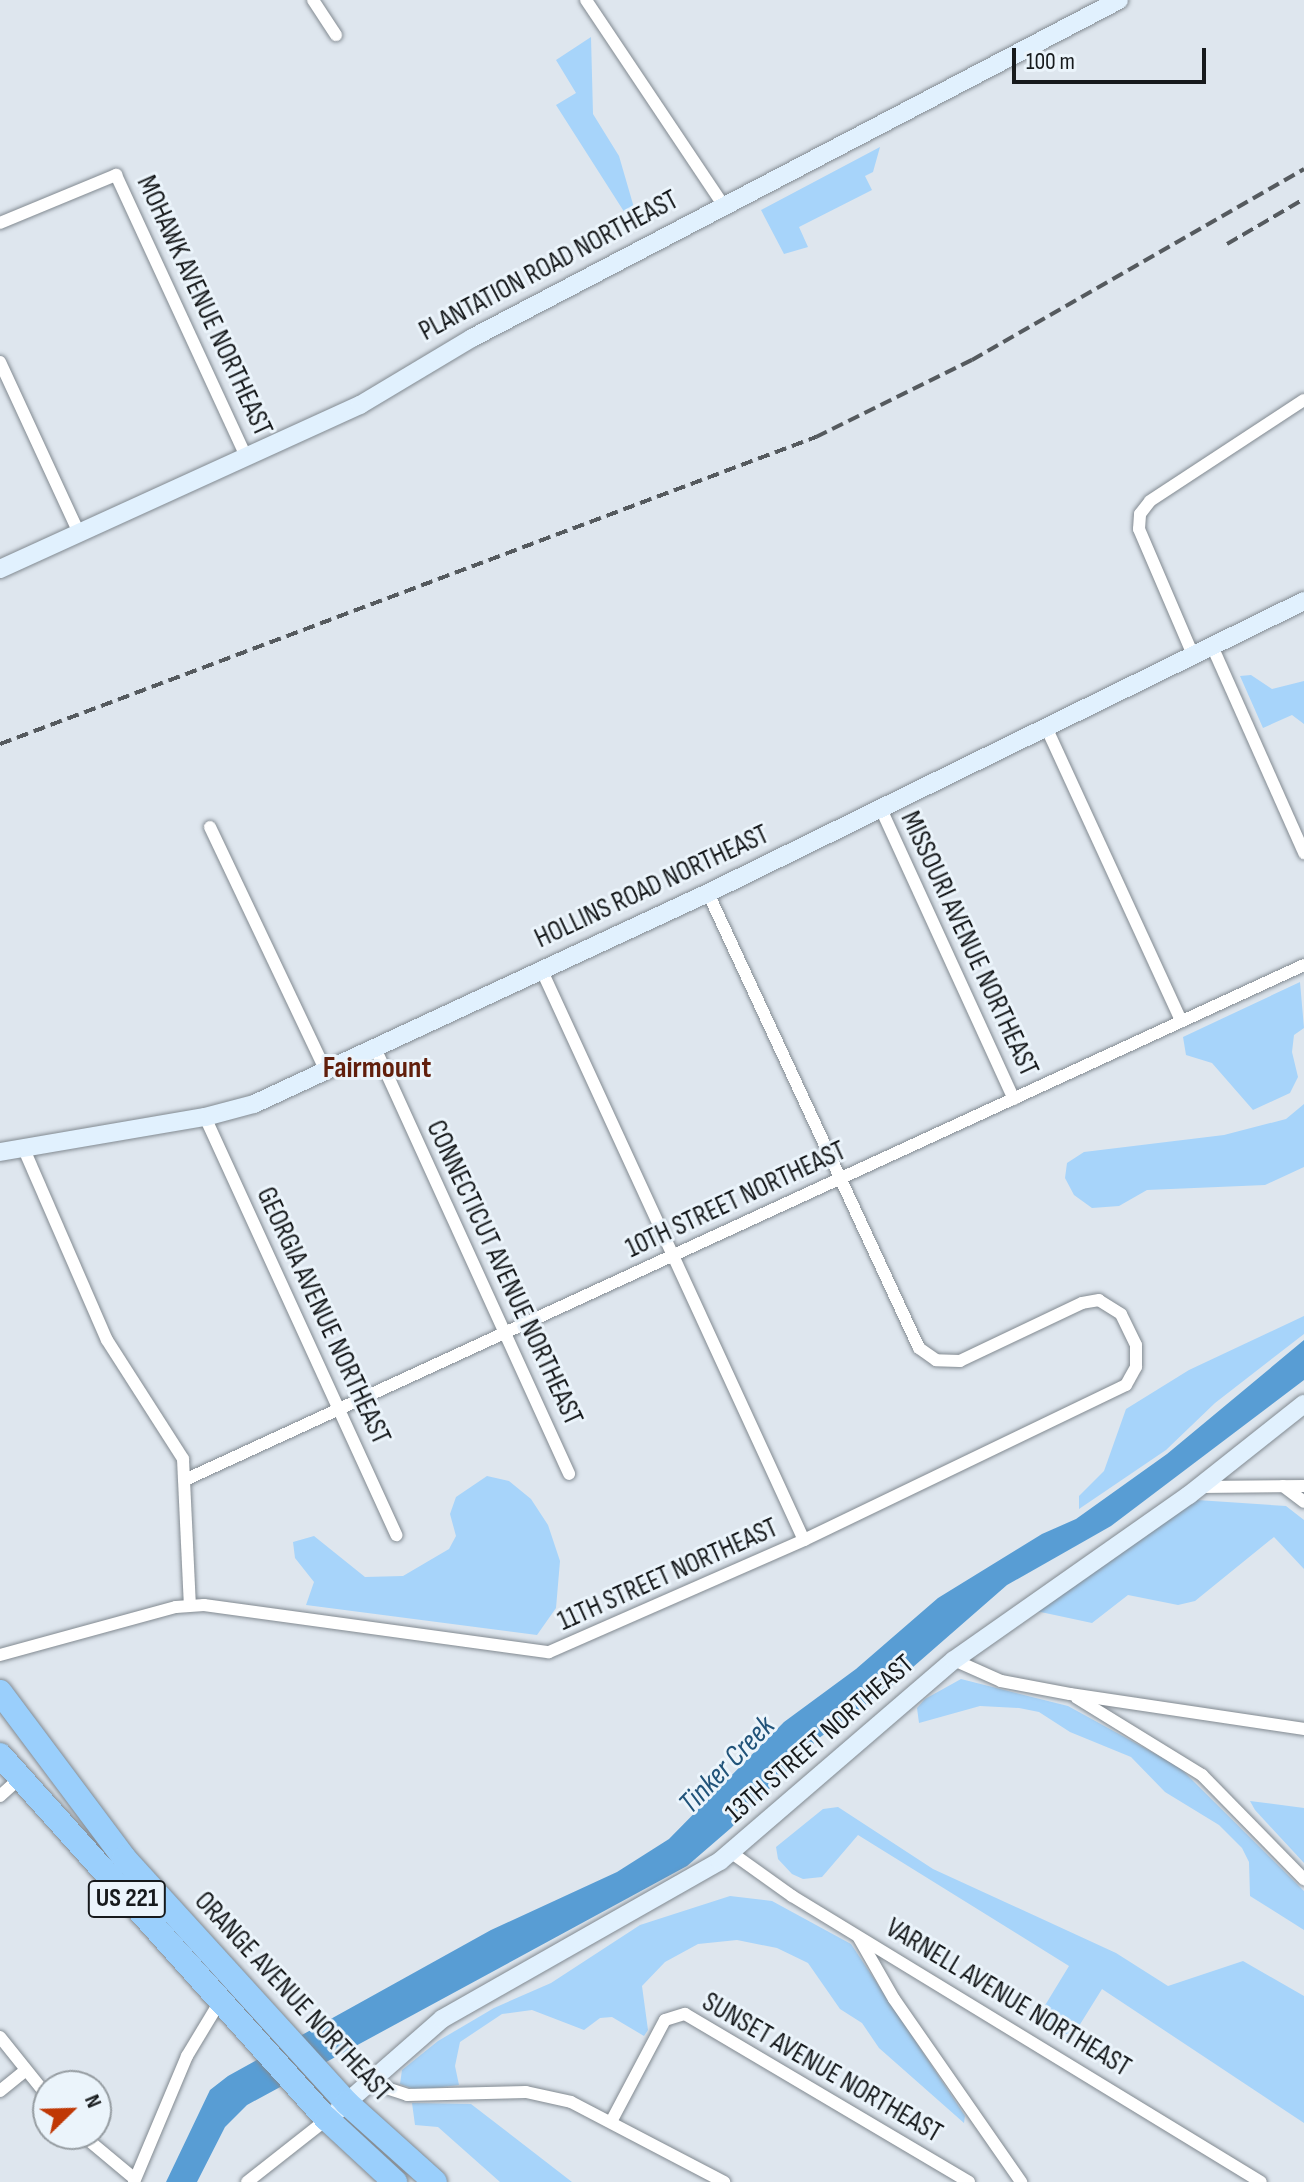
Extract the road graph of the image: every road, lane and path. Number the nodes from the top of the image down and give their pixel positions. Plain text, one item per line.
1 (313, 0) edge
2 (586, 0) edge
3 (1119, 0) edge
4 (336, 35) dead end
5 (724, 206) junction
6 (0, 223) edge
7 (0, 362) edge
8 (1304, 400) edge
9 (247, 458) junction
10 (79, 533) junction
11 (0, 569) edge
12 (1304, 601) edge
13 (1212, 646) junction
14 (1193, 655) junction
15 (1046, 727) junction
16 (881, 809) junction
17 (210, 827) dead end
18 (1304, 853) edge
19 (708, 893) junction
20 (1304, 965) edge
21 (542, 971) junction
22 (1181, 1021) junction
23 (375, 1048) junction
24 (326, 1071) junction
25 (1014, 1099) junction
26 (205, 1117) junction
27 (23, 1147) junction
28 (0, 1152) edge
29 (841, 1178) junction
30 (674, 1255) junction
31 (506, 1332) junction
32 (1304, 1404) edge
33 (340, 1408) junction
34 (569, 1474) dead end
35 (187, 1479) junction
36 (1283, 1486) junction
37 (1304, 1486) edge
38 (1199, 1487) junction
39 (1304, 1502) edge
40 (396, 1535) dead end
41 (804, 1540) junction
42 (190, 1605) junction
43 (0, 1655) edge
44 (954, 1660) junction
45 (0, 1692) edge
46 (1070, 1694) junction
47 (1304, 1729) edge
48 (0, 1755) edge
49 (19, 1779) junction
50 (0, 1796) edge
51 (732, 1853) junction
52 (1304, 1879) edge
53 (858, 1936) junction
54 (237, 1981) junction
55 (219, 2002) junction
56 (0, 2037) edge
57 (26, 2070) junction
58 (32, 2077) edge
59 (371, 2083) junction
60 (0, 2091) edge
61 (347, 2103) junction
62 (327, 2119) junction
63 (612, 2120) junction
64 (99, 2150) edge
65 (134, 2180) edge
66 (247, 2182) edge
67 (395, 2182) edge
68 (435, 2182) edge
69 (724, 2182) edge
70 (969, 2182) edge
71 (1021, 2182) edge
72 (1261, 2182) edge

1 - 4 street
2 - 5 street
3 - 5 street, PLANTATION ROAD NORTHEAST
5 - 9 street, PLANTATION ROAD NORTHEAST
6 - 9 street, MOHAWK AVENUE NORTHEAST
7 - 10 street
8 - 14 street
9 - 10 street, PLANTATION ROAD NORTHEAST
10 - 11 street, PLANTATION ROAD NORTHEAST
12 - 13 street, HOLLINS ROAD NORTHEAST
13 - 14 street, HOLLINS ROAD NORTHEAST
13 - 18 street
14 - 15 street, HOLLINS ROAD NORTHEAST
15 - 16 street, HOLLINS ROAD NORTHEAST
15 - 22 street
16 - 19 street, HOLLINS ROAD NORTHEAST
16 - 25 street, MISSOURI AVENUE NORTHEAST
17 - 24 street
19 - 21 street, HOLLINS ROAD NORTHEAST
19 - 29 street
20 - 22 street, 10TH STREET NORTHEAST
21 - 23 street, HOLLINS ROAD NORTHEAST
21 - 30 street
22 - 25 street, 10TH STREET NORTHEAST
23 - 24 street, HOLLINS ROAD NORTHEAST
23 - 31 street, CONNECTICUT AVENUE NORTHEAST
24 - 26 street, HOLLINS ROAD NORTHEAST
25 - 29 street, 10TH STREET NORTHEAST
26 - 27 street, HOLLINS ROAD NORTHEAST
26 - 33 street, GEORGIA AVENUE NORTHEAST
27 - 28 street, HOLLINS ROAD NORTHEAST
27 - 35 street
29 - 30 street, 10TH STREET NORTHEAST
29 - 41 street, 11TH STREET NORTHEAST
30 - 31 street, 10TH STREET NORTHEAST
30 - 41 street
31 - 33 street, 10TH STREET NORTHEAST
31 - 34 street, CONNECTICUT AVENUE NORTHEAST
32 - 38 street, 13TH STREET NORTHEAST
33 - 35 street, 10TH STREET NORTHEAST
33 - 40 street, GEORGIA AVENUE NORTHEAST
35 - 42 street
36 - 37 street
36 - 38 street
36 - 39 street
38 - 44 street, 13TH STREET NORTHEAST
41 - 42 street, 11TH STREET NORTHEAST
42 - 43 street, 11TH STREET NORTHEAST
44 - 46 street
44 - 51 street, 13TH STREET NORTHEAST
45 - 54 highway, ORANGE AVENUE NORTHEAST / US 221
46 - 47 street
46 - 52 street
48 - 49 highway, ORANGE AVENUE NORTHEAST / US 221
49 - 50 street
49 - 55 highway, ORANGE AVENUE NORTHEAST / US 221
51 - 53 street, VARNELL AVENUE NORTHEAST
51 - 59 street, 13TH STREET NORTHEAST
53 - 71 street
53 - 72 street, VARNELL AVENUE NORTHEAST
54 - 55 street
54 - 61 highway, ORANGE AVENUE NORTHEAST / US 221
55 - 62 highway, ORANGE AVENUE NORTHEAST / US 221
55 - 65 street
56 - 57 street
57 - 58 street
57 - 60 street
59 - 61 street, 13TH STREET NORTHEAST
59 - 63 street
61 - 62 street, 13TH STREET NORTHEAST
61 - 68 highway, ORANGE AVENUE NORTHEAST / US 221
62 - 66 street, 13TH STREET NORTHEAST
62 - 67 highway, ORANGE AVENUE NORTHEAST / US 221
63 - 69 street
63 - 70 street, SUNSET AVENUE NORTHEAST
64 - 65 street

